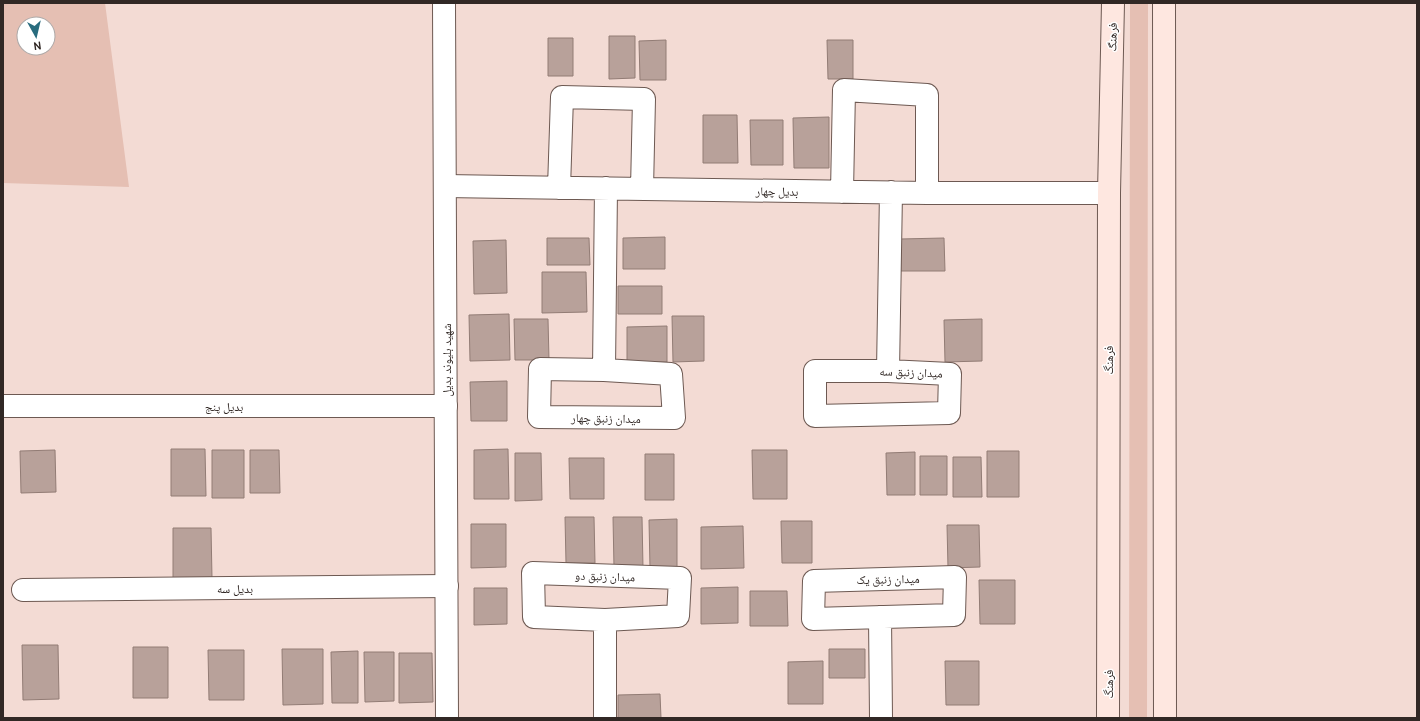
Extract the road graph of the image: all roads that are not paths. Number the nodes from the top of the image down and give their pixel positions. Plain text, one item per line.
1 (444, 3) edge
2 (1113, 3) edge
3 (1164, 3) edge
4 (445, 186) junction
5 (559, 188) junction
6 (606, 188) junction
7 (642, 189) junction
8 (842, 192) junction
9 (891, 192) junction
10 (927, 193) junction
11 (1109, 193) junction
12 (604, 370) junction
13 (888, 371) junction
14 (3, 406) edge
15 (446, 406) junction
16 (447, 586) junction
17 (23, 590) dead end
18 (880, 617) junction
19 (605, 620) junction
20 (447, 718) edge
21 (605, 718) edge
22 (881, 718) edge
23 (1108, 718) edge
24 (1165, 718) edge

1 - 4 street, شهید بلیوند بدیل
2 - 11 main road, فرهنگ
3 - 24 main road
4 - 5 street, بدیل چهار
4 - 15 street, شهید بلیوند بدیل
5 - 6 street, بدیل چهار
5 - 7 street
6 - 7 street, بدیل چهار
6 - 12 street
7 - 8 street, بدیل چهار
8 - 9 street, بدیل چهار
8 - 10 street
9 - 10 street, بدیل چهار
9 - 13 street
10 - 11 street, بدیل چهار
11 - 23 main road, فرهنگ
12 - 12 street, میدان زنبق چهار
13 - 13 street, میدان زنبق سه
14 - 15 street, بدیل پنج
15 - 16 street, شهید بلیوند بدیل
16 - 17 street, بدیل سه
16 - 20 street, شهید بلیوند بدیل
18 - 18 street, میدان زنبق یک
18 - 22 street
19 - 19 street, میدان زنبق دو
19 - 21 street

